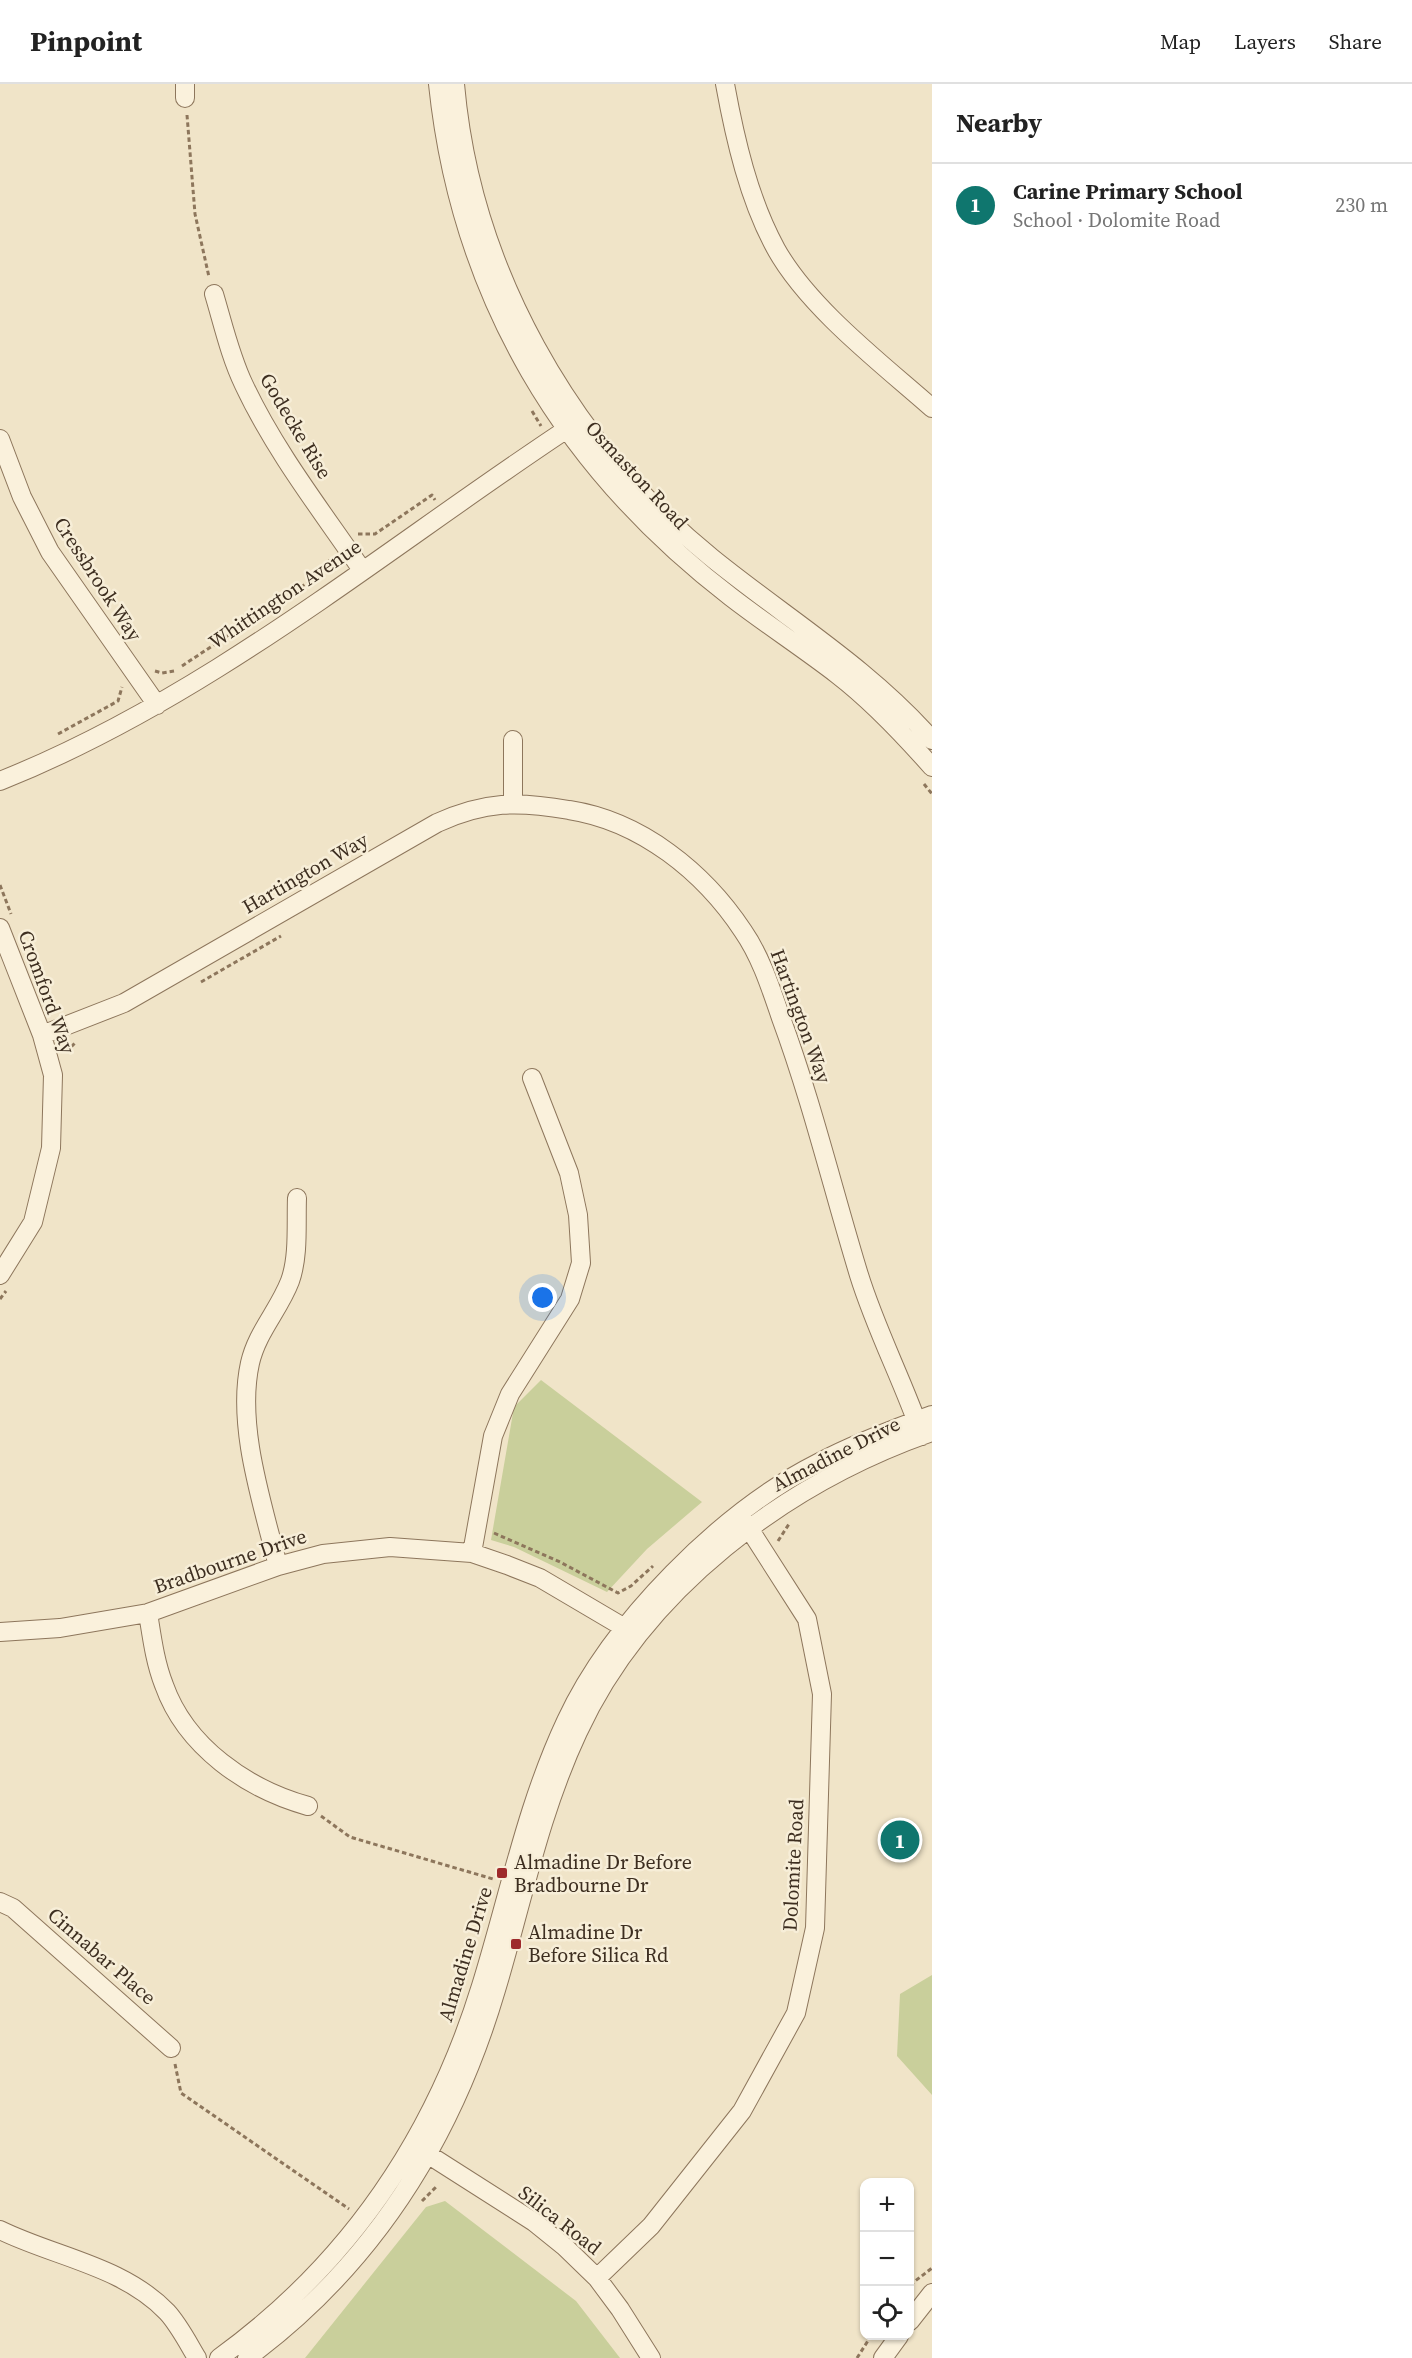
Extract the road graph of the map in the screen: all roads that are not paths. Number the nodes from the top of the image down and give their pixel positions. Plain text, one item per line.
1 (438, 84) edge
2 (455, 84) edge
3 (725, 84) edge
4 (214, 294) road end
5 (932, 408) edge
6 (581, 420) junction
7 (565, 430) junction
8 (0, 439) edge
9 (362, 570) junction
10 (157, 705) junction
11 (513, 740) dead end
12 (932, 740) edge
13 (932, 767) edge
14 (0, 781) edge
15 (513, 804) junction
16 (6, 923) edge
17 (42, 1035) junction
18 (532, 1078) dead end
19 (297, 1198) dead end
20 (0, 1275) edge
21 (926, 1426) edge
22 (745, 1521) junction
23 (472, 1553) junction
24 (278, 1566) junction
25 (148, 1613) junction
26 (630, 1631) junction
27 (0, 1632) edge
28 (308, 1806) road end
29 (0, 1902) edge
30 (171, 2048) road end
31 (421, 2149) junction
32 (0, 2230) edge
33 (597, 2278) junction
34 (932, 2293) edge
35 (914, 2315) edge
36 (896, 2340) edge
37 (197, 2358) edge
38 (219, 2358) edge
39 (247, 2358) edge
40 (651, 2358) edge
41 (883, 2358) edge

1 - 7 street, Osmaston Road
2 - 6 street, Osmaston Road
3 - 5 street
4 - 9 street, Godecke Rise
6 - 7 street, Whittington Avenue
6 - 12 street, Osmaston Road
7 - 9 street, Whittington Avenue
7 - 13 street, Osmaston Road
8 - 10 street, Cressbrook Way
9 - 10 street, Whittington Avenue
10 - 14 street, Whittington Avenue
11 - 15 street
15 - 17 street, Hartington Way
15 - 21 street, Hartington Way
16 - 17 street, Cromford Way
17 - 20 street, Cromford Way
18 - 23 street
19 - 24 street
21 - 22 street, Almadine Drive
22 - 26 street, Almadine Drive
22 - 33 street, Dolomite Road
23 - 24 street, Bradbourne Drive
23 - 26 street, Bradbourne Drive
24 - 25 street, Bradbourne Drive
25 - 27 street, Bradbourne Drive
25 - 28 street
26 - 31 street, Almadine Drive
26 - 31 street, Almadine Drive
29 - 30 street, Cinnabar Place
31 - 33 street, Silica Road
31 - 38 street, Almadine Drive
31 - 39 street, Almadine Drive
32 - 37 street
33 - 40 street, Silica Road
34 - 35 street
36 - 41 street

